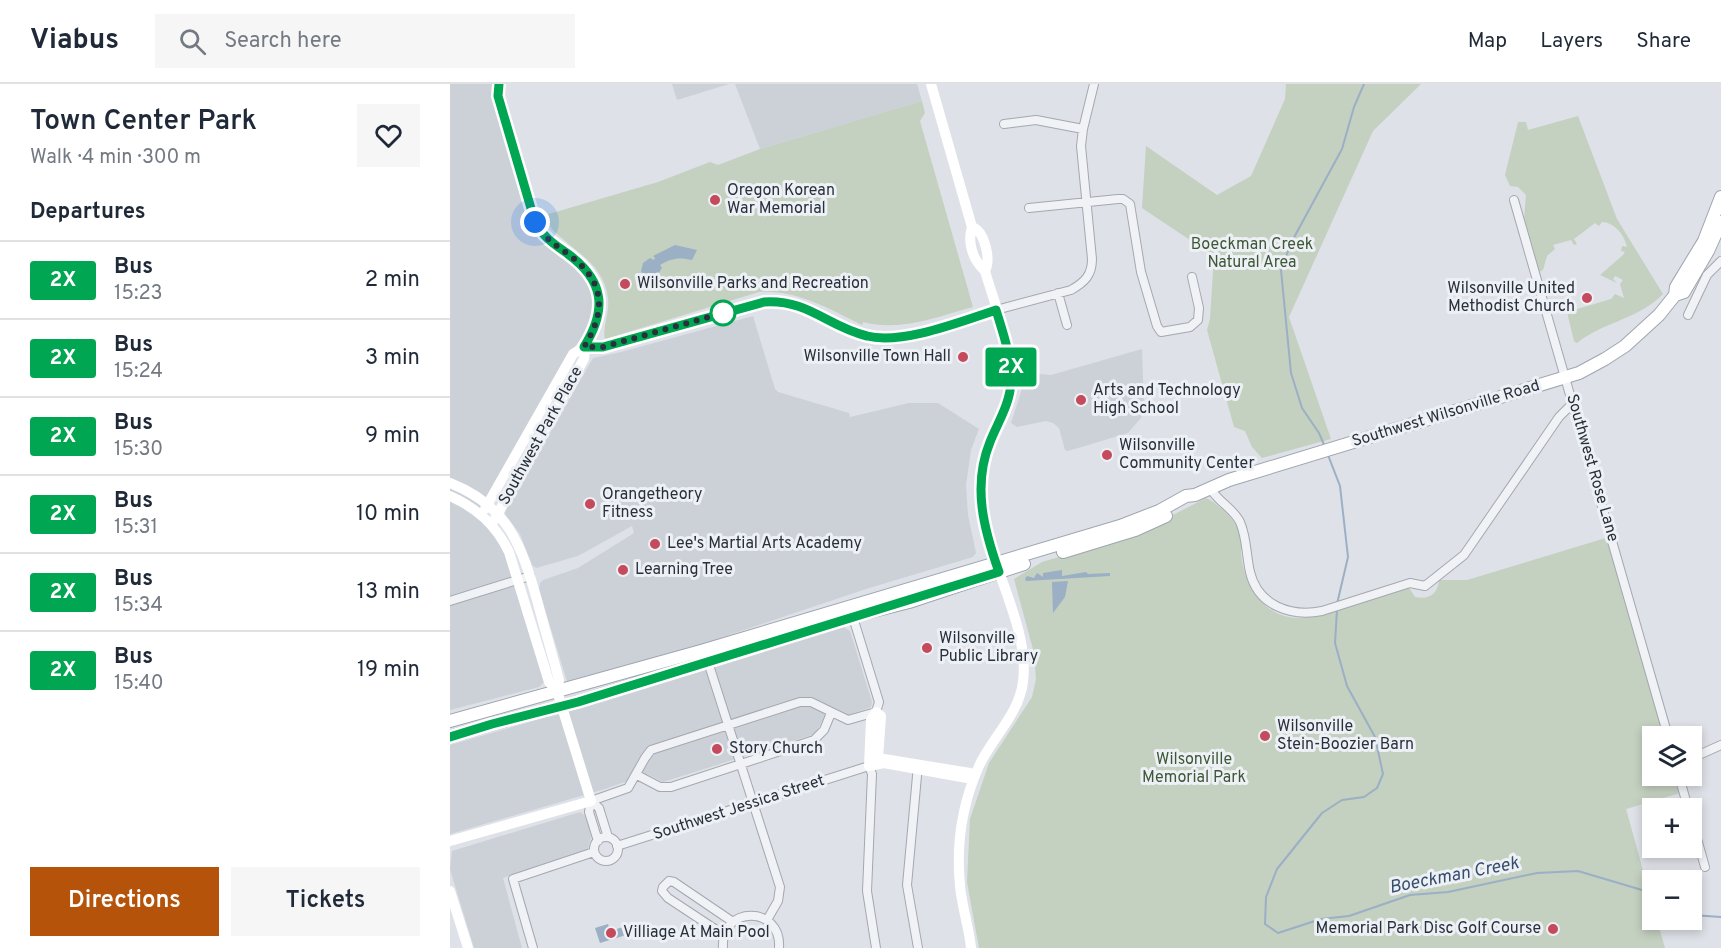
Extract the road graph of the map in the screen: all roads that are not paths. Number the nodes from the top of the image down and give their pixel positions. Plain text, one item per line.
1 (499, 84) edge
2 (931, 84) edge
3 (1094, 84) edge
4 (1004, 124) dead end
5 (1083, 129) junction
6 (1721, 197) edge
7 (1514, 200) dead end
8 (1086, 203) junction
9 (1029, 208) dead end
10 (1721, 222) edge
11 (1721, 261) edge
12 (1192, 277) dead end
13 (1058, 293) junction
14 (1676, 296) junction
15 (996, 310) junction
16 (1688, 315) dead end
17 (1067, 326) dead end
18 (584, 347) junction
19 (1565, 377) junction
20 (1574, 402) junction
21 (450, 483) edge
22 (1210, 488) junction
23 (450, 496) edge
24 (488, 505) junction
25 (498, 513) junction
26 (482, 515) junction
27 (492, 524) junction
28 (998, 568) junction
29 (530, 576) junction
30 (519, 579) junction
31 (450, 601) edge
32 (851, 612) junction
33 (708, 662) junction
34 (556, 691) junction
35 (561, 706) junction
36 (876, 711) junction
37 (831, 713) junction
38 (450, 721) edge
39 (729, 725) junction
40 (1665, 726) edge
41 (450, 737) edge
42 (1721, 745) edge
43 (1702, 754) edge
44 (741, 764) junction
45 (871, 765) junction
46 (918, 766) junction
47 (637, 775) junction
48 (975, 776) junction
49 (591, 801) junction
50 (754, 803) junction
51 (608, 837) junction
52 (450, 841) edge
53 (598, 841) junction
54 (617, 846) junction
55 (594, 852) junction
56 (1702, 856) edge
57 (1705, 867) dead end
58 (450, 891) edge
59 (767, 920) junction
60 (733, 922) junction
61 (724, 935) junction
62 (468, 948) edge
63 (533, 948) edge
64 (723, 948) edge
65 (779, 948) edge
66 (876, 948) edge
67 (918, 948) edge
68 (971, 948) edge

1 - 18 street, Southwest Park Place
2 - 15 street
3 - 5 street
4 - 5 street
5 - 8 street
6 - 14 main road, Southwest Wilsonville Road
7 - 19 street, Southwest Rose Lane
8 - 9 street
8 - 12 street
8 - 13 street
10 - 14 main road, Southwest Wilsonville Road
11 - 16 street
13 - 15 street
13 - 17 street
14 - 19 main road, Southwest Wilsonville Road
15 - 18 street
15 - 28 street
18 - 24 street, Southwest Park Place
18 - 25 street, Southwest Park Place
19 - 20 street, Southwest Rose Lane
19 - 22 main road, Southwest Wilsonville Road
20 - 22 street
20 - 40 street, Southwest Rose Lane
21 - 24 street
22 - 28 main road, Southwest Wilsonville Road
23 - 26 street
24 - 25 street
24 - 26 street, Southwest Park Place
25 - 27 street, Southwest Park Place
25 - 29 street
26 - 27 street
27 - 30 street
28 - 32 main road, Southwest Wilsonville Road
28 - 48 street
29 - 30 street
29 - 34 street
30 - 31 street
30 - 34 street
32 - 33 main road, Southwest Wilsonville Road
32 - 34 main road, Southwest Wilsonville Road
32 - 36 street
33 - 35 main road, Southwest Wilsonville Road
33 - 39 street
34 - 35 street
34 - 38 main road, Southwest Wilsonville Road
35 - 41 main road, Southwest Wilsonville Road
35 - 49 street
36 - 37 street
36 - 45 street
37 - 39 street
37 - 44 street
39 - 44 street
39 - 47 street
42 - 43 street
44 - 47 street
44 - 50 street
45 - 46 street, Southwest Jessica Street
45 - 50 street, Southwest Jessica Street
45 - 66 street
46 - 48 street, Southwest Jessica Street
46 - 67 street
47 - 49 street
48 - 68 street
49 - 51 street
49 - 52 street
49 - 53 street
50 - 54 street, Southwest Jessica Street
50 - 59 street
51 - 53 street
51 - 54 street
53 - 55 street
54 - 55 street, Southwest Jessica Street
55 - 63 street, Southwest Jessica Street
56 - 57 street
58 - 62 street
59 - 60 street
59 - 65 street
60 - 61 street
60 - 61 street
61 - 64 street

